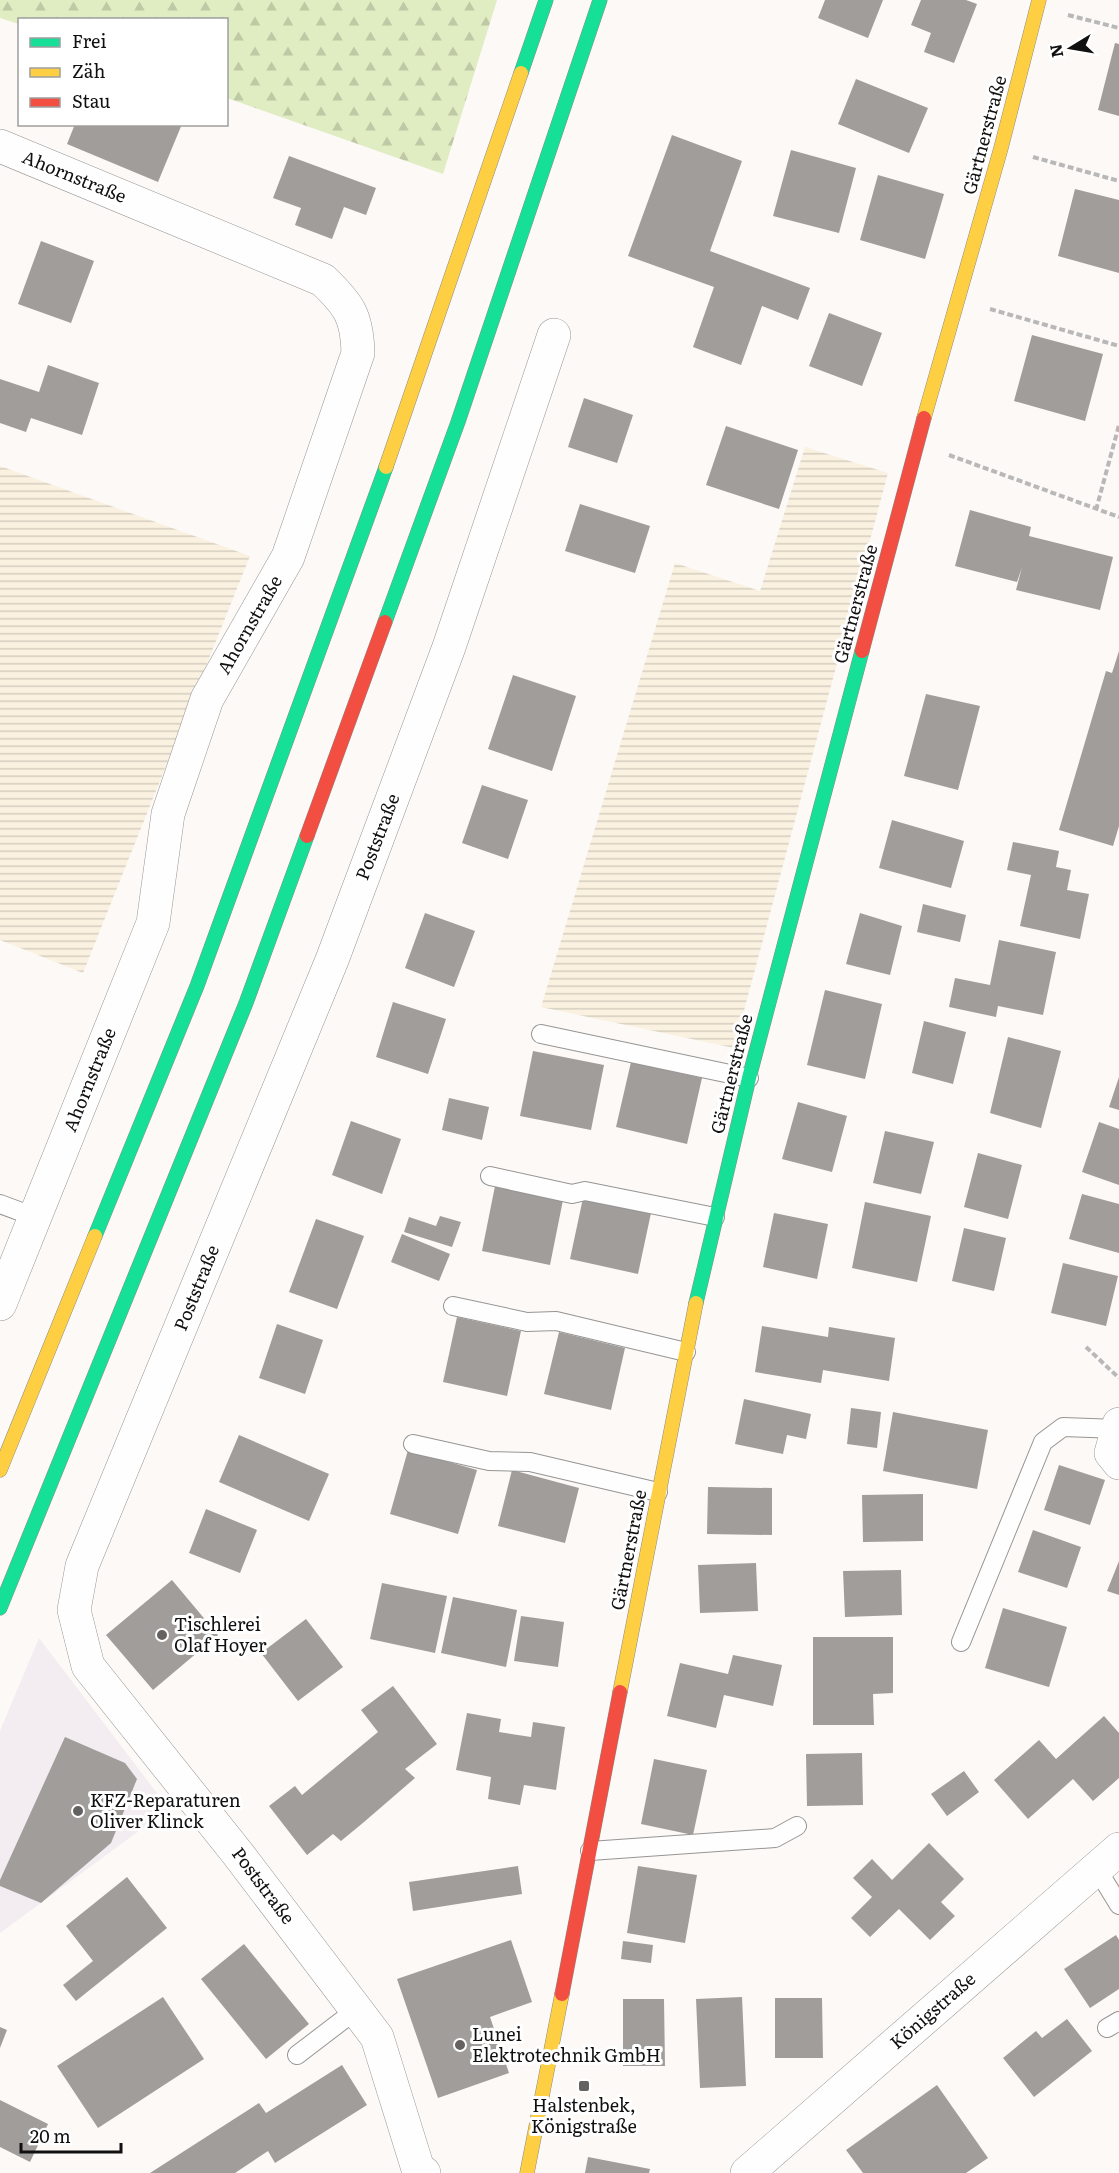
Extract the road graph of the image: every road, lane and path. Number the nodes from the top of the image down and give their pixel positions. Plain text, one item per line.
1 (546, 0) edge
2 (600, 0) edge
3 (1038, 3) edge
4 (1119, 28) edge
5 (0, 146) edge
6 (1001, 147) junction
7 (1119, 181) edge
8 (958, 300) junction
9 (555, 335) dead end
10 (1119, 346) edge
11 (1119, 425) edge
12 (917, 444) junction
13 (1096, 510) junction
14 (1119, 517) edge
15 (541, 1034) dead end
16 (749, 1078) junction
17 (490, 1176) dead end
18 (0, 1204) edge
19 (715, 1216) junction
20 (35, 1217) junction
21 (0, 1304) edge
22 (453, 1306) dead end
23 (1086, 1347) dead end
24 (686, 1352) junction
25 (1119, 1378) edge
26 (1118, 1426) edge
27 (413, 1444) dead end
28 (1119, 1463) edge
29 (0, 1470) edge
30 (658, 1492) junction
31 (0, 1608) edge
32 (961, 1642) dead end
33 (797, 1826) dead end
34 (590, 1851) junction
35 (1108, 1859) edge
36 (1119, 1905) edge
37 (356, 2010) junction
38 (297, 2055) dead end
39 (424, 2173) edge
40 (527, 2173) edge
41 (747, 2173) edge

1 - 29 main road
2 - 31 main road
3 - 4 path
3 - 6 main road, Gärtnerstraße
5 - 20 street, Ahornstraße
6 - 7 path
6 - 8 main road, Gärtnerstraße
8 - 10 path
8 - 12 main road, Gärtnerstraße
9 - 37 street, Poststraße
11 - 13 path
12 - 13 path
12 - 16 main road, Gärtnerstraße
13 - 14 path
15 - 16 lane
16 - 19 main road, Gärtnerstraße
17 - 19 lane
18 - 20 lane
19 - 24 main road, Gärtnerstraße
20 - 21 street, Ahornstraße
22 - 24 lane
23 - 25 path
24 - 30 main road, Gärtnerstraße
26 - 28 street
26 - 32 lane
27 - 30 lane
30 - 34 main road, Gärtnerstraße
33 - 34 lane
34 - 40 main road, Gärtnerstraße
35 - 36 lane
35 - 41 street, Königstraße
37 - 38 lane
37 - 39 street, Poststraße

